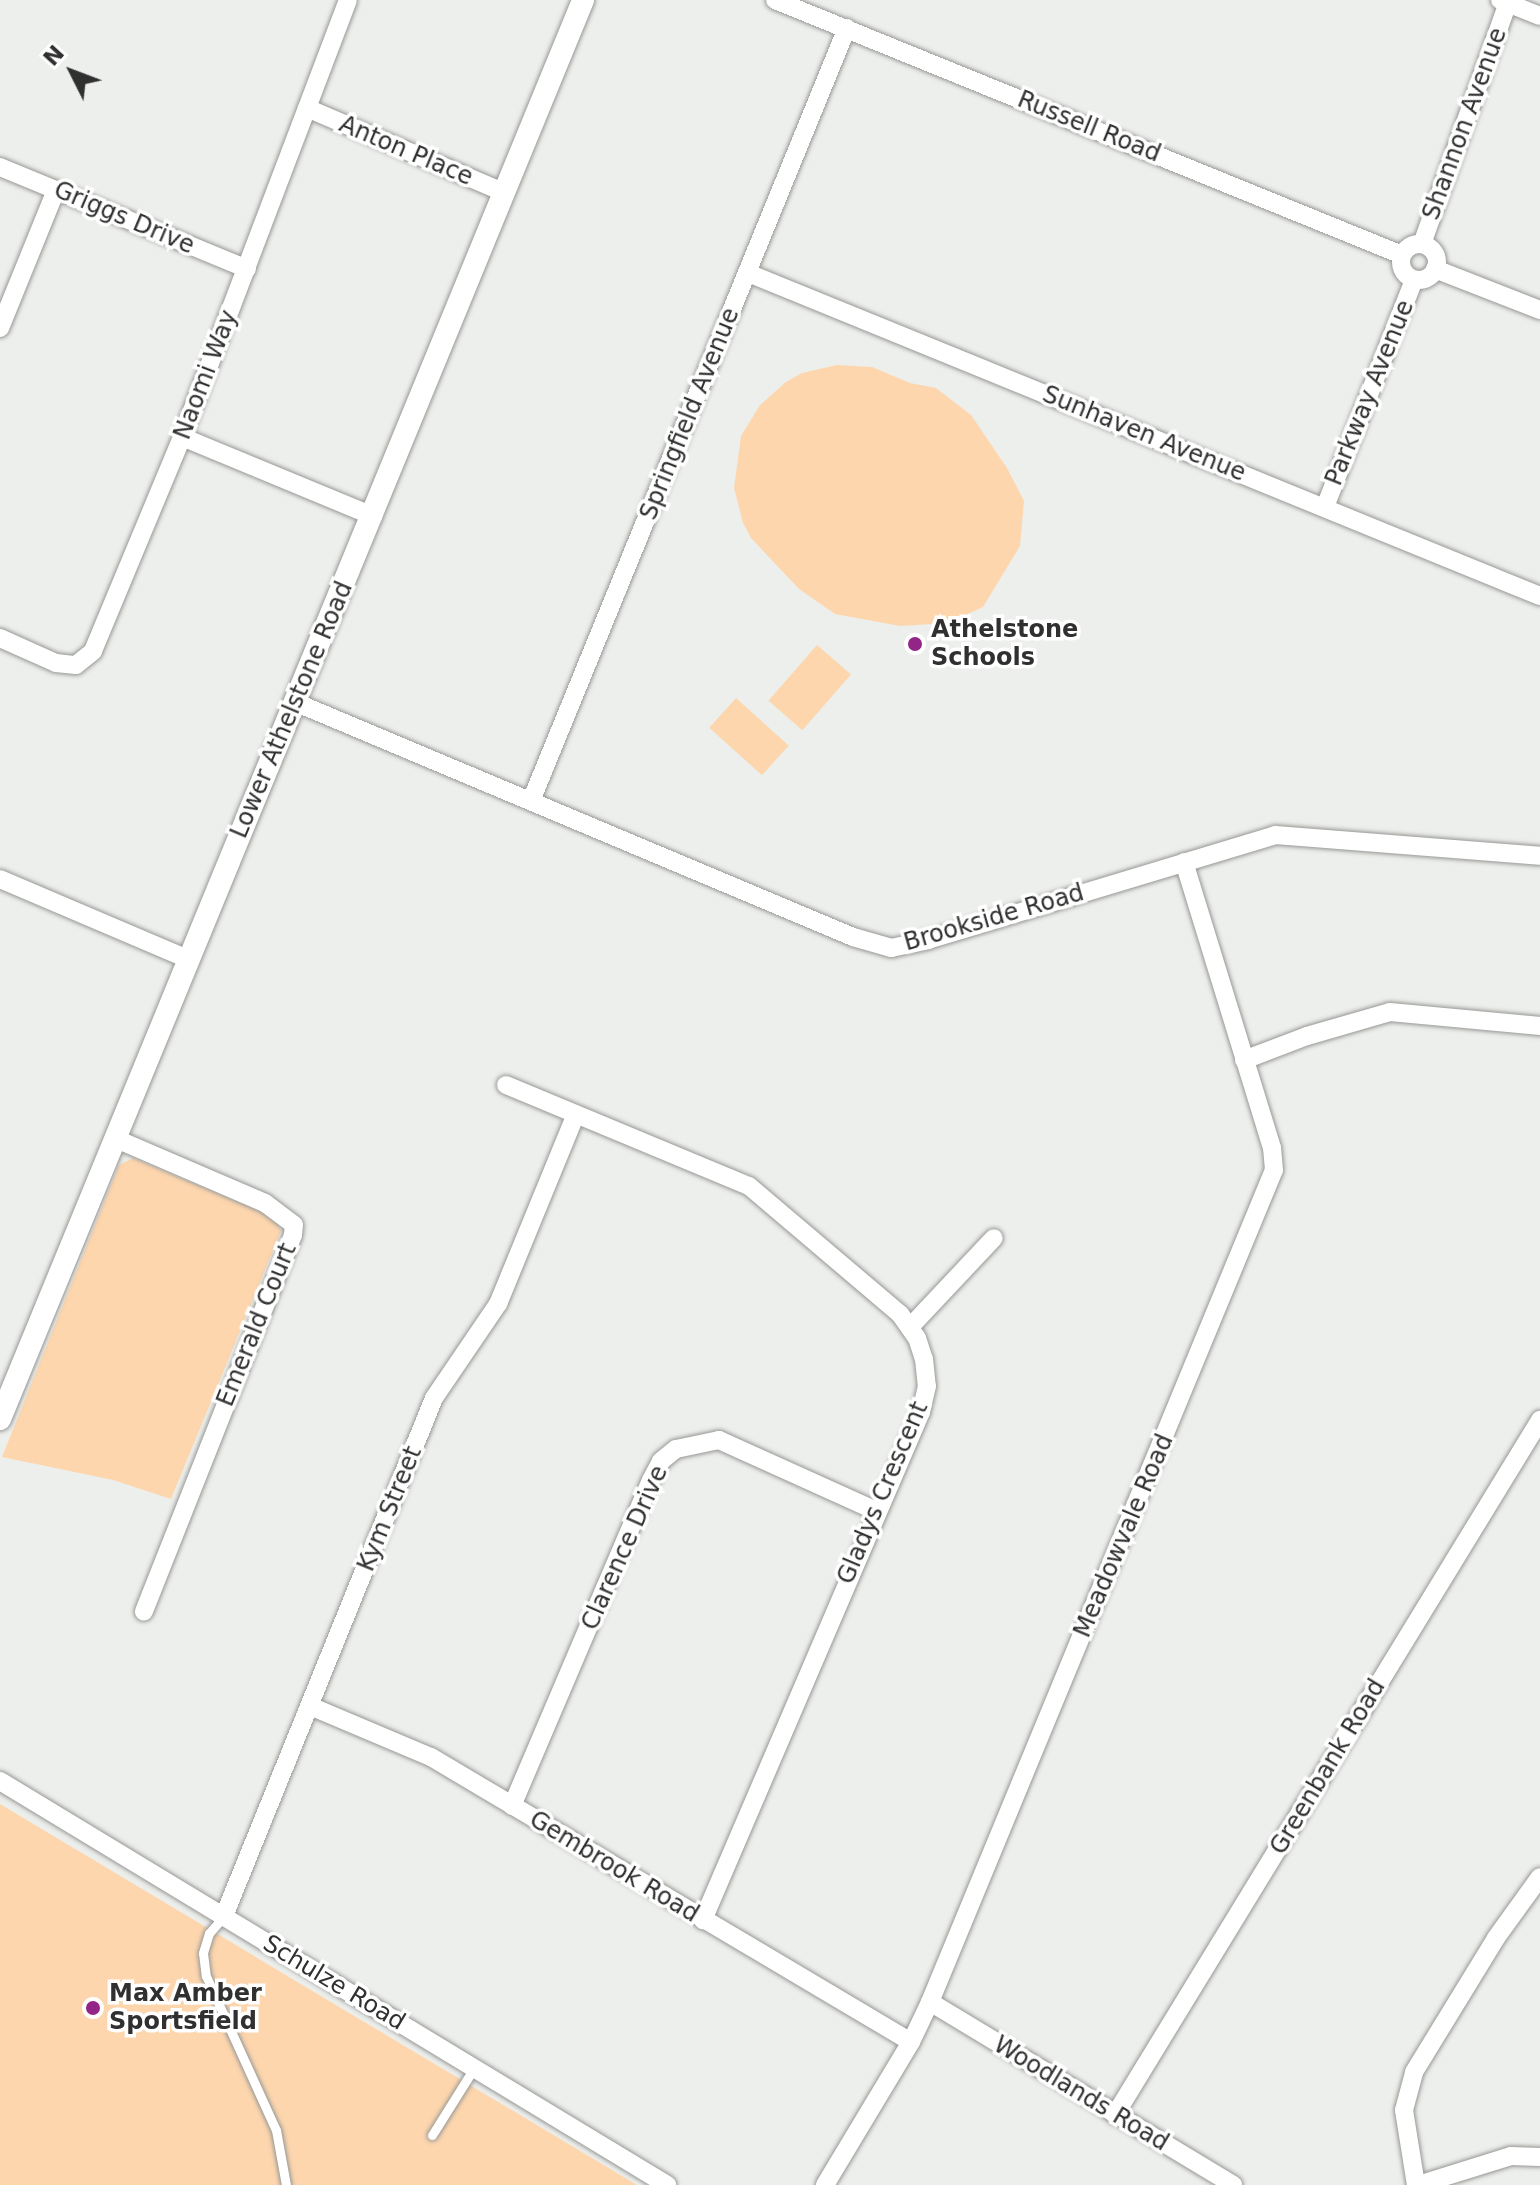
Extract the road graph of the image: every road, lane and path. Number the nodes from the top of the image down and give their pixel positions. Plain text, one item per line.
1 (348, 0) edge
2 (583, 0) edge
3 (775, 0) edge
4 (1504, 2) edge
5 (1540, 16) edge
6 (847, 28) junction
7 (307, 108) junction
8 (0, 167) edge
9 (56, 190) junction
10 (505, 193) junction
11 (1422, 244) junction
12 (1402, 255) junction
13 (247, 269) junction
14 (1435, 269) junction
15 (748, 273) junction
16 (1414, 280) junction
17 (1540, 310) edge
18 (0, 328) edge
19 (182, 437) junction
20 (1325, 507) junction
21 (373, 516) junction
22 (1540, 596) edge
23 (0, 638) edge
24 (297, 703) junction
25 (531, 801) junction
26 (1540, 856) edge
27 (1184, 862) junction
28 (0, 879) edge
29 (188, 959) junction
30 (1540, 1026) edge
31 (1244, 1060) junction
32 (506, 1085) dead end
33 (576, 1114) junction
34 (114, 1138) junction
35 (994, 1238) dead end
36 (910, 1327) junction
37 (0, 1419) edge
38 (1540, 1420) edge
39 (876, 1511) junction
40 (144, 1612) dead end
41 (310, 1706) junction
42 (0, 1781) edge
43 (512, 1806) junction
44 (1540, 1877) edge
45 (224, 1916) junction
46 (703, 1920) junction
47 (930, 2002) junction
48 (911, 2042) junction
49 (474, 2068) junction
50 (1115, 2115) junction
51 (432, 2135) dead end
52 (1540, 2157) edge
53 (286, 2185) edge
54 (667, 2185) edge
55 (825, 2185) edge
56 (1233, 2185) edge
57 (1417, 2185) edge

1 - 7 street, Naomi Way
2 - 10 street, Lower Athelstone Road
3 - 6 street, Russell Road
4 - 5 street
4 - 11 street, Shannon Avenue
6 - 12 street, Russell Road
6 - 15 street, Springfield Avenue
7 - 10 street, Anton Place
7 - 13 street, Naomi Way
8 - 9 street, Griggs Drive
9 - 13 street, Griggs Drive
9 - 18 street
10 - 21 street, Lower Athelstone Road
11 - 12 street
11 - 14 street
12 - 16 street
13 - 19 street, Naomi Way
14 - 16 street
14 - 17 street
15 - 20 street, Sunhaven Avenue
15 - 25 street, Springfield Avenue
16 - 20 street, Parkway Avenue
19 - 21 street
19 - 23 street, Naomi Way
20 - 22 street, Sunhaven Avenue
21 - 24 street, Lower Athelstone Road
24 - 25 street, Brookside Road
24 - 29 street, Lower Athelstone Road
25 - 27 street, Brookside Road
26 - 27 street, Brookside Road
27 - 31 street, Meadowvale Road
28 - 29 street
29 - 34 street, Lower Athelstone Road
30 - 31 street
31 - 47 street, Meadowvale Road
32 - 33 street, Gladys Crescent
33 - 36 street, Gladys Crescent
33 - 41 street, Kym Street
34 - 37 street, Lower Athelstone Road
34 - 40 street, Emerald Court
35 - 36 street
36 - 39 street, Gladys Crescent
38 - 50 street, Greenbank Road
39 - 43 street, Clarence Drive
39 - 46 street, Gladys Crescent
41 - 43 street, Gembrook Road
41 - 45 street, Kym Street
42 - 45 street, Schulze Road
43 - 46 street, Gembrook Road
44 - 57 street
45 - 49 street, Schulze Road
45 - 53 lane
46 - 48 street, Gembrook Road
47 - 48 street, Meadowvale Road
47 - 50 street, Woodlands Road
48 - 55 street, Meadowvale Road
49 - 51 lane
49 - 54 street, Schulze Road
50 - 56 street, Woodlands Road
52 - 57 street

